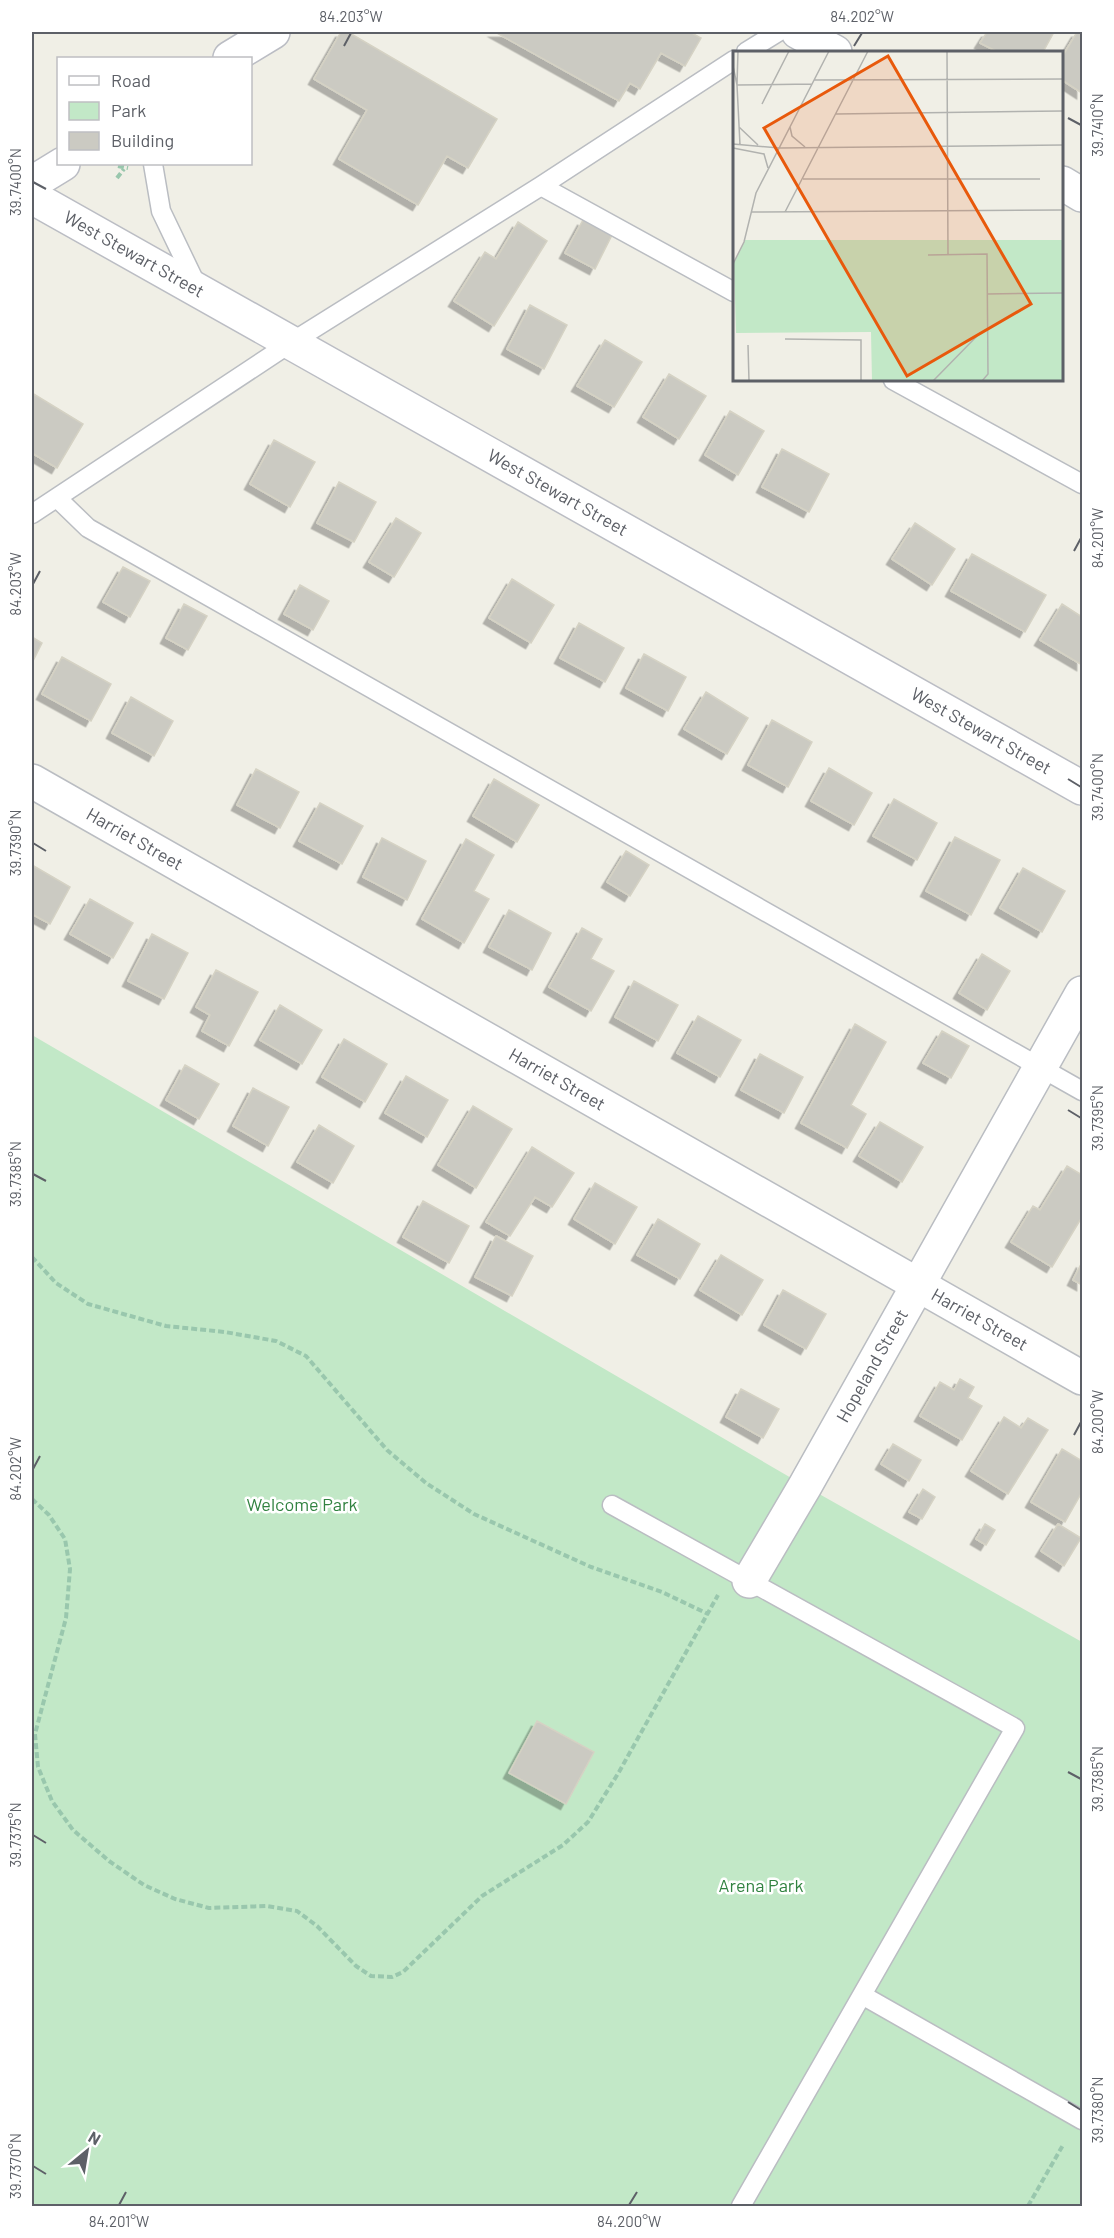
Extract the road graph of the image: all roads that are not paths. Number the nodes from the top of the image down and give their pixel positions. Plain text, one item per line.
1 (273, 32) edge
2 (778, 32) edge
3 (798, 32) edge
4 (748, 51) edge
5 (833, 51) edge
6 (232, 57) edge
7 (733, 61) edge
8 (61, 165) edge
9 (153, 165) edge
10 (32, 183) edge
11 (1063, 184) edge
12 (541, 186) junction
13 (1083, 195) edge
14 (32, 197) edge
15 (200, 291) junction
16 (733, 291) edge
17 (292, 342) junction
18 (895, 381) edge
19 (1083, 484) edge
20 (57, 498) junction
21 (32, 514) edge
22 (32, 781) edge
23 (1083, 788) edge
24 (1083, 993) edge
25 (1041, 1067) junction
26 (1083, 1091) edge
27 (918, 1285) junction
28 (1083, 1378) edge
29 (612, 1505) dead end
30 (740, 1576) junction
31 (862, 1995) junction
32 (1083, 2120) edge
33 (741, 2206) edge

1 - 6 street
2 - 4 lane
3 - 5 street
7 - 12 lane
8 - 10 street
9 - 15 lane
11 - 13 street
12 - 16 lane
12 - 17 lane
14 - 15 street, West Stewart Street
15 - 17 street, West Stewart Street
17 - 20 lane
17 - 23 street, West Stewart Street
18 - 19 lane
20 - 21 lane
20 - 25 lane
22 - 27 street, Harriet Street
24 - 25 street, Hopeland Street
25 - 26 lane
25 - 27 street, Hopeland Street
27 - 28 street, Harriet Street
27 - 30 street, Hopeland Street
29 - 30 lane
30 - 31 lane
31 - 32 lane
31 - 33 lane

